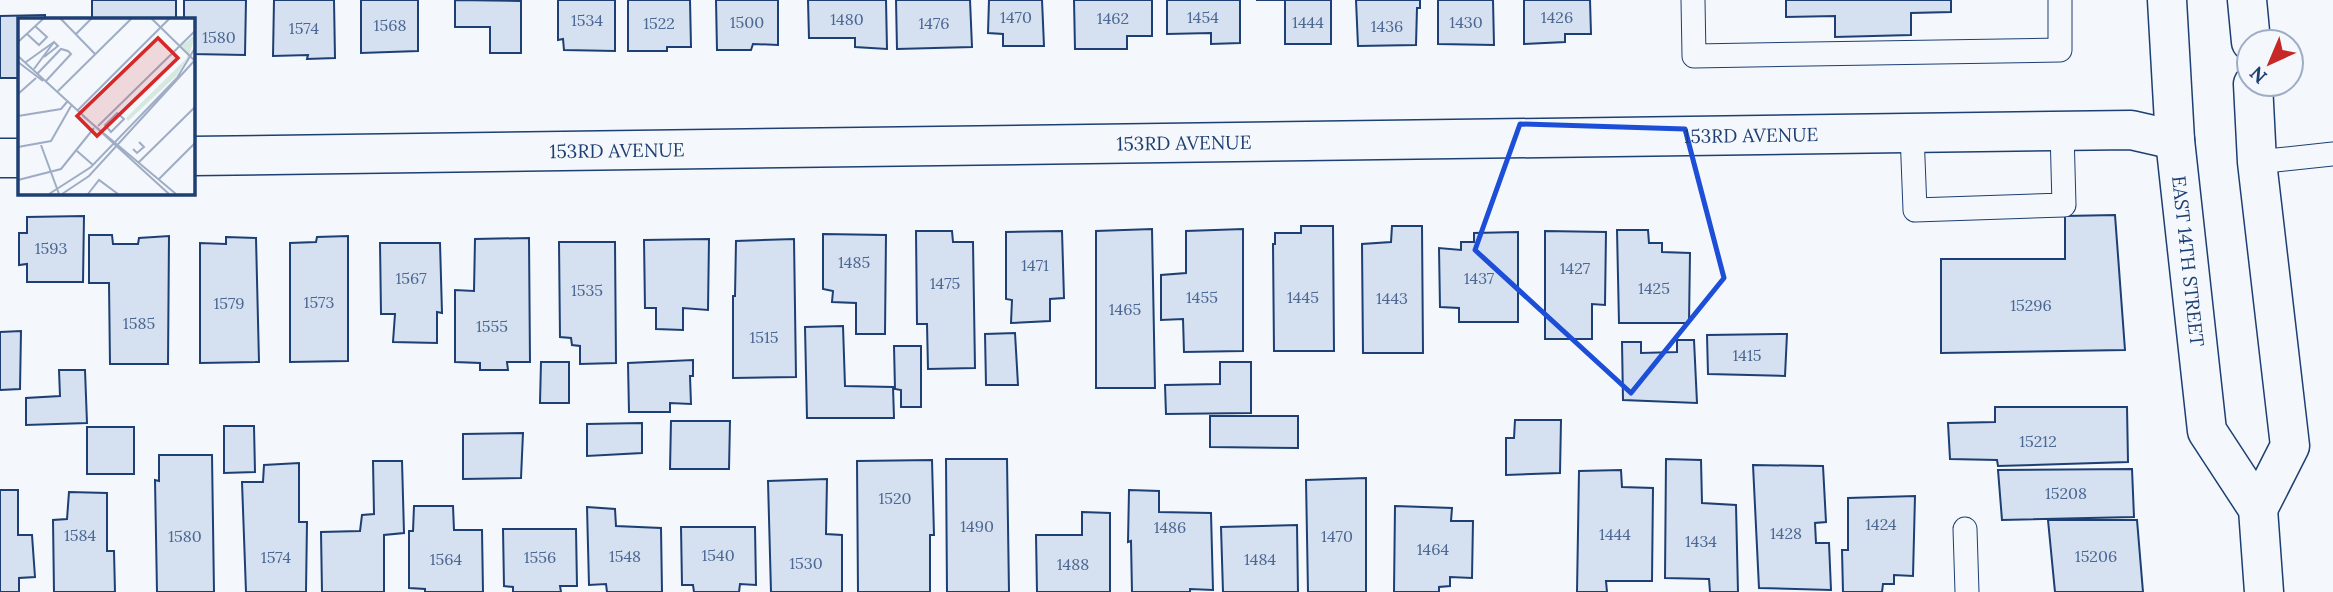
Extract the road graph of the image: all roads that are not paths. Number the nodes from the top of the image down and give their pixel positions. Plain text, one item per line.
1 (1693, 0) edge
2 (2060, 0) edge
3 (2167, 0) edge
4 (2247, 0) edge
5 (2250, 28) edge
6 (2254, 98) edge
7 (2062, 131) junction
8 (1912, 133) junction
9 (2175, 140) junction
10 (2333, 155) edge
11 (194, 156) edge
12 (0, 158) edge
13 (18, 158) edge
14 (2257, 162) junction
15 (2258, 509) junction
16 (1965, 529) dead end
17 (1967, 592) edge
18 (2264, 592) edge

1 - 2 lane
3 - 9 street, EAST 14TH STREET
4 - 5 street
6 - 14 street
7 - 8 street, 153RD AVENUE
7 - 8 lane
7 - 9 street, 153RD AVENUE
8 - 11 street, 153RD AVENUE
9 - 15 street, EAST 14TH STREET
10 - 14 lane
12 - 13 street
14 - 15 street
15 - 18 street, EAST 14TH STREET
16 - 17 lane

